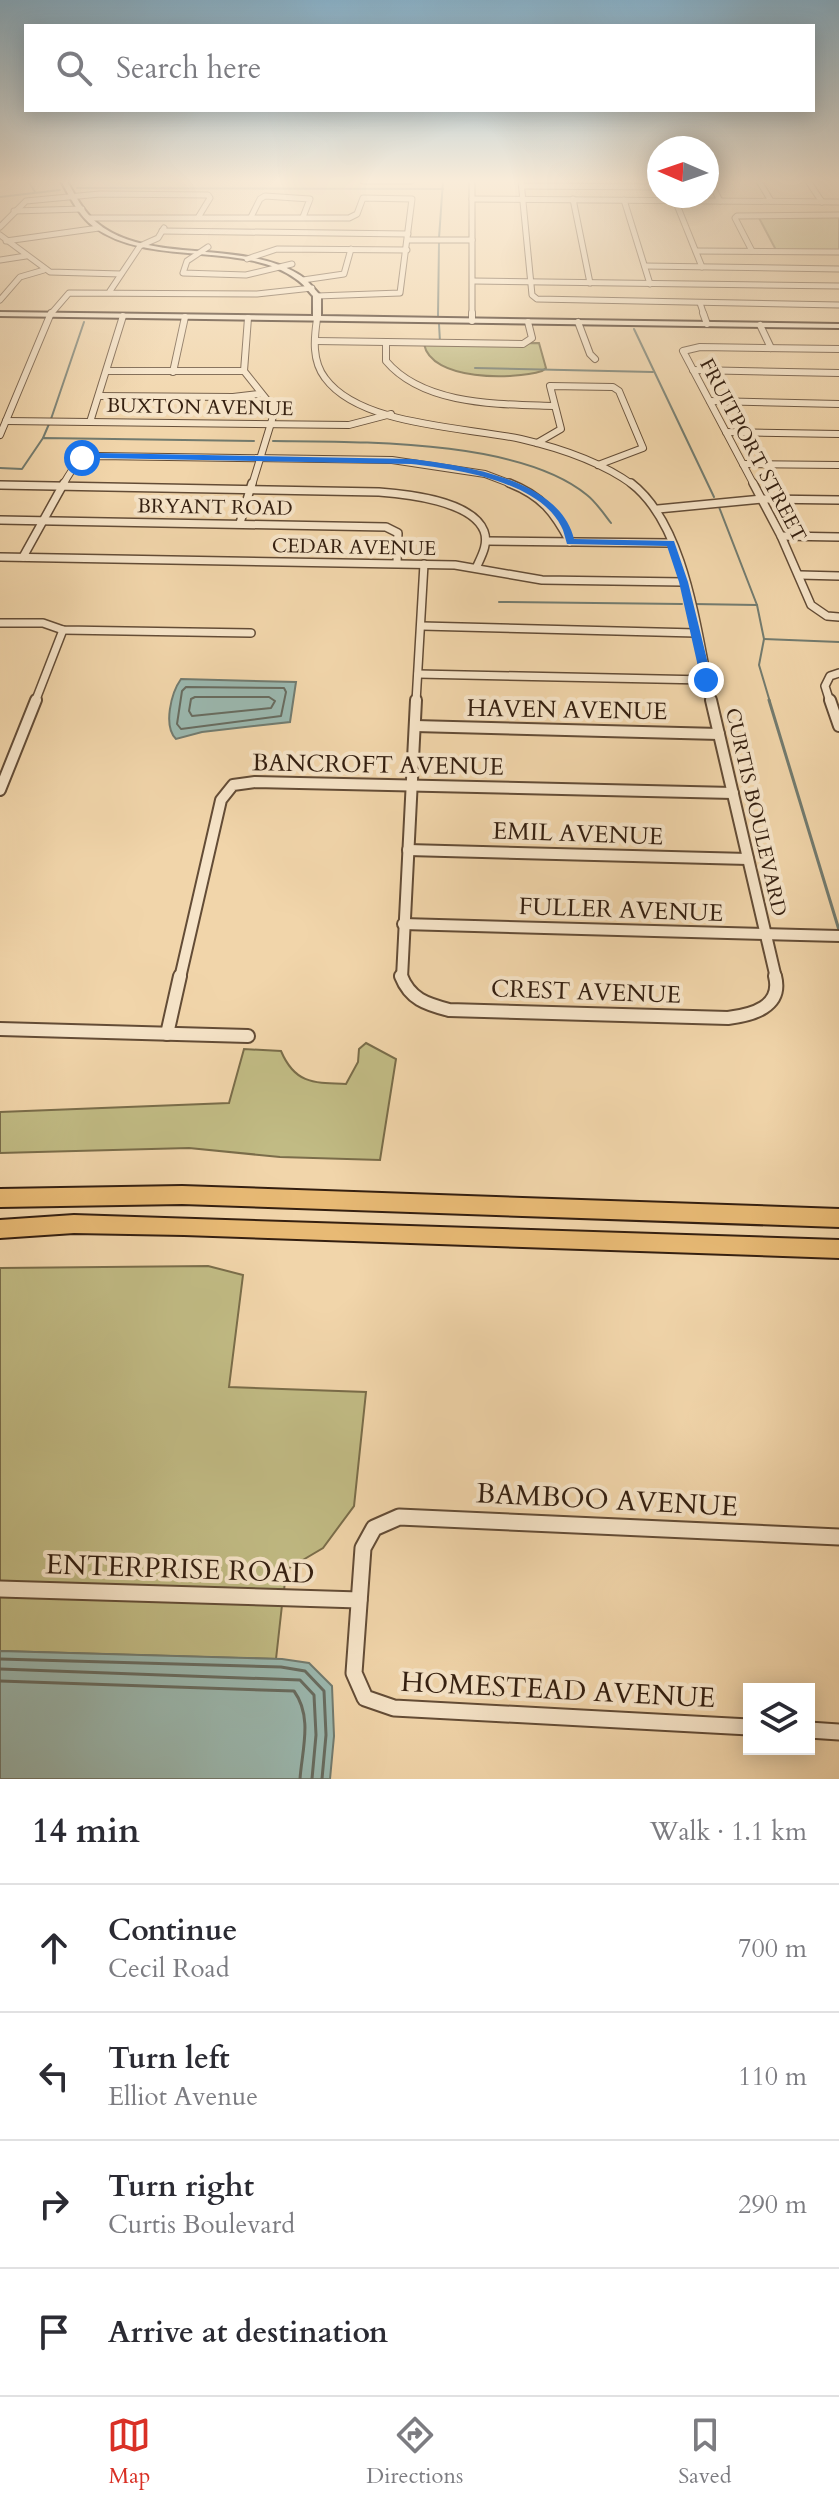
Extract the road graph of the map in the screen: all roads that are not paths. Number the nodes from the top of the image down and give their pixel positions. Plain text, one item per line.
1 (36, 264) edge
2 (128, 264) edge
3 (186, 264) edge
4 (264, 264) edge
5 (292, 264) dead end
6 (347, 264) edge
7 (406, 264) edge
8 (473, 264) edge
9 (529, 264) edge
10 (586, 264) edge
11 (701, 264) edge
12 (645, 266) joint
13 (702, 267) junction
14 (278, 268) junction
15 (839, 269) edge
16 (44, 270) junction
17 (121, 274) junction
18 (303, 280) junction
19 (473, 281) junction
20 (531, 282) junction
21 (590, 283) junction
22 (650, 284) junction
23 (839, 286) edge
24 (110, 291) junction
25 (315, 292) junction
26 (0, 300) edge
27 (700, 303) junction
28 (839, 305) edge
29 (0, 314) edge
30 (50, 315) junction
31 (123, 316) junction
32 (185, 317) junction
33 (248, 318) junction
34 (317, 319) junction
35 (472, 321) junction
36 (528, 322) junction
37 (578, 322) junction
38 (707, 324) junction
39 (760, 325) junction
40 (839, 326) edge
41 (316, 341) junction
42 (386, 342) junction
43 (771, 348) junction
44 (839, 349) edge
45 (595, 359) dead end
46 (693, 370) junction
47 (107, 371) junction
48 (244, 371) junction
49 (173, 372) junction
50 (839, 373) edge
51 (259, 394) junction
52 (99, 396) junction
53 (710, 401) junction
54 (839, 404) edge
55 (554, 406) junction
56 (391, 414) junction
57 (6, 421) junction
58 (90, 422) junction
59 (270, 424) junction
60 (726, 432) junction
61 (839, 434) edge
62 (0, 435) edge
63 (537, 443) junction
64 (260, 458) junction
65 (743, 464) junction
66 (598, 465) junction
67 (839, 465) edge
68 (0, 485) edge
69 (63, 486) junction
70 (250, 489) junction
71 (762, 499) junction
72 (839, 500) edge
73 (658, 509) junction
74 (0, 520) edge
75 (43, 520) junction
76 (240, 523) junction
77 (781, 536) junction
78 (839, 537) edge
79 (486, 541) junction
80 (570, 542) junction
81 (671, 543) junction
82 (0, 557) edge
83 (23, 557) junction
84 (397, 563) junction
85 (424, 564) junction
86 (476, 568) junction
87 (800, 575) junction
88 (839, 576) edge
89 (684, 582) junction
90 (839, 617) edge
91 (0, 623) edge
92 (422, 626) junction
93 (63, 630) junction
94 (251, 633) dead end
95 (696, 633) junction
96 (839, 673) edge
97 (418, 674) junction
98 (706, 680) junction
99 (839, 725) edge
100 (415, 726) junction
101 (719, 734) junction
102 (413, 784) junction
103 (0, 790) edge
104 (733, 793) junction
105 (408, 850) junction
106 (748, 859) junction
107 (403, 924) junction
108 (766, 934) junction
109 (839, 936) edge
110 (769, 1006) joint
111 (0, 1029) edge
112 (167, 1034) junction
113 (248, 1036) dead end
114 (0, 1198) edge
115 (839, 1218) edge
116 (0, 1229) edge
117 (839, 1249) edge
118 (839, 1537) edge
119 (0, 1589) edge
120 (359, 1600) junction
121 (743, 1727) edge
122 (815, 1730) edge
123 (839, 1732) edge

1 - 16 street
2 - 17 street
3 - 14 street
4 - 14 main road
5 - 14 street
6 - 18 street
7 - 25 street
8 - 19 street
9 - 20 street
10 - 21 street
11 - 13 street
12 - 13 street
12 - 22 street
13 - 15 street
14 - 18 main road
16 - 17 street
16 - 26 street
17 - 24 street
18 - 25 main road
19 - 20 street
19 - 35 street
20 - 21 street
20 - 27 street
21 - 22 street
22 - 23 street
24 - 25 street
24 - 30 street
25 - 34 main road, CURTIS BOULEVARD
27 - 28 street
27 - 38 street
29 - 30 main road
30 - 31 main road
30 - 57 street
31 - 32 main road
31 - 47 street
32 - 33 main road
32 - 49 street
33 - 34 main road
33 - 48 street
34 - 35 main road
34 - 41 street, CURTIS BOULEVARD
35 - 36 main road
36 - 37 main road
36 - 42 street
37 - 38 main road
37 - 45 street
38 - 39 main road
39 - 40 main road
39 - 43 street
41 - 42 street
41 - 56 street, CURTIS BOULEVARD
42 - 55 street
43 - 44 street
43 - 46 street, FRUITPORT STREET
46 - 50 street
46 - 53 street, FRUITPORT STREET
47 - 49 street
47 - 52 street
48 - 49 street
48 - 51 street
51 - 52 street
51 - 59 street
52 - 58 street
53 - 54 street
53 - 60 street, FRUITPORT STREET
55 - 63 street
55 - 66 street
56 - 59 street, BUXTON AVENUE
56 - 63 street, CURTIS BOULEVARD
57 - 58 street, BUXTON AVENUE
57 - 62 street
58 - 59 street, BUXTON AVENUE
59 - 64 street
60 - 61 street
60 - 65 street, FRUITPORT STREET
63 - 66 street, CURTIS BOULEVARD
64 - 69 street
64 - 70 street
64 - 80 street
65 - 67 street
65 - 71 street, FRUITPORT STREET
66 - 73 street, CURTIS BOULEVARD
68 - 69 street
69 - 70 street
69 - 75 street
70 - 76 street
70 - 79 street
71 - 72 street
71 - 73 street
71 - 77 street, FRUITPORT STREET
73 - 81 street, CURTIS BOULEVARD
74 - 75 street, BRYANT ROAD
75 - 76 street, BRYANT ROAD
75 - 83 street
76 - 84 street, BRYANT ROAD
77 - 78 street
77 - 87 street, FRUITPORT STREET
79 - 80 street
79 - 86 street
80 - 81 street
81 - 89 street, CURTIS BOULEVARD
82 - 83 street, CEDAR AVENUE
83 - 84 street, CEDAR AVENUE
84 - 85 street, CEDAR AVENUE
85 - 86 street, CEDAR AVENUE
85 - 92 street
86 - 89 street, CEDAR AVENUE
87 - 88 street
87 - 90 street, FRUITPORT STREET
89 - 95 street, CURTIS BOULEVARD
91 - 93 street
92 - 95 street
92 - 97 street
93 - 94 street
93 - 103 street
95 - 98 street, CURTIS BOULEVARD
96 - 99 street
97 - 98 street
97 - 100 street
98 - 101 street, CURTIS BOULEVARD
100 - 101 street, HAVEN AVENUE
100 - 102 street
101 - 104 street, CURTIS BOULEVARD
102 - 104 street, BANCROFT AVENUE
102 - 105 street
102 - 112 street, BANCROFT AVENUE
104 - 106 street, CURTIS BOULEVARD
105 - 106 street, EMIL AVENUE
105 - 107 street
106 - 108 street, CURTIS BOULEVARD
107 - 108 street, FULLER AVENUE
107 - 110 street, CREST AVENUE
108 - 109 street, FULLER AVENUE
108 - 110 street, CURTIS BOULEVARD
111 - 112 street
112 - 113 street
114 - 115 highway
116 - 117 highway
118 - 120 street, BAMBOO AVENUE
119 - 120 street, ENTERPRISE ROAD
120 - 121 street, HOMESTEAD AVENUE
122 - 123 street

